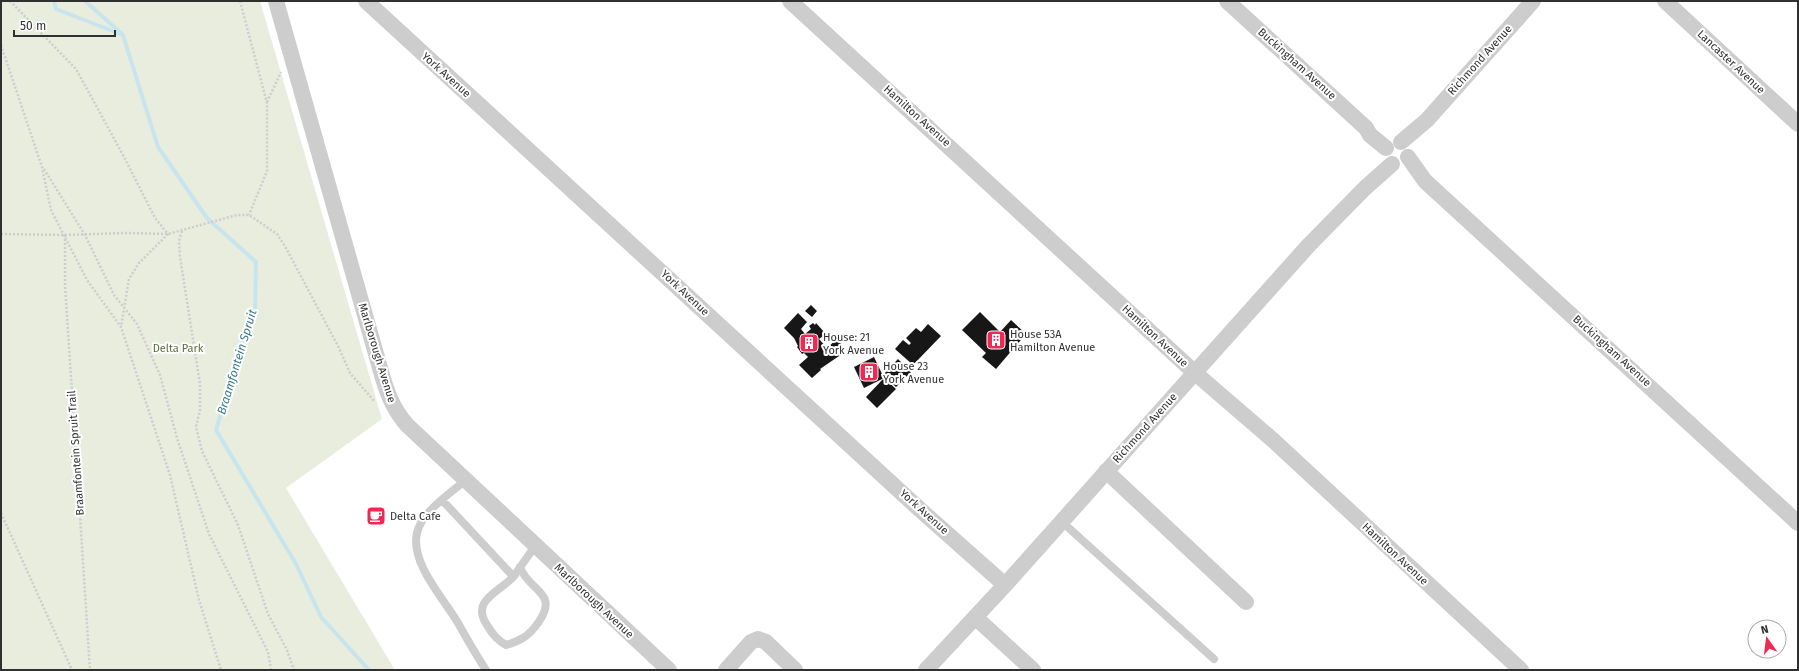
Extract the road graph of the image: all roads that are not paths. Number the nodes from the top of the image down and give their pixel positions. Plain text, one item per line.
1 (276, 1) edge
2 (366, 1) edge
3 (790, 1) edge
4 (1227, 1) edge
5 (1533, 1) edge
6 (1665, 1) edge
7 (1798, 124) edge
8 (1396, 153) junction
9 (1194, 372) junction
10 (1106, 471) junction
11 (466, 480) junction
12 (442, 500) junction
13 (1061, 521) junction
14 (1798, 523) edge
15 (535, 546) junction
16 (520, 567) junction
17 (513, 576) junction
18 (1005, 585) junction
19 (1246, 602) dead end
20 (975, 617) junction
21 (1214, 659) dead end
22 (1515, 668) edge
23 (486, 670) edge
24 (669, 670) edge
25 (726, 670) edge
26 (795, 670) edge
27 (926, 670) edge
28 (1033, 670) edge

1 - 11 street, Marlborough Avenue
2 - 18 street, York Avenue
3 - 9 street, Hamilton Avenue
4 - 8 street, Buckingham Avenue
5 - 8 street, Richmond Avenue
6 - 7 street, Lancaster Avenue
8 - 9 street, Richmond Avenue
8 - 14 street, Buckingham Avenue
9 - 10 street, Richmond Avenue
9 - 22 street, Hamilton Avenue
10 - 13 street, Richmond Avenue
10 - 19 street
11 - 12 lane
11 - 15 street, Marlborough Avenue
12 - 17 lane
12 - 23 lane
13 - 18 street, Richmond Avenue
13 - 21 lane
15 - 16 lane
15 - 24 street, Marlborough Avenue
16 - 17 lane
16 - 17 lane
18 - 20 street, Richmond Avenue
20 - 27 street, Richmond Avenue
20 - 28 street
25 - 26 street

